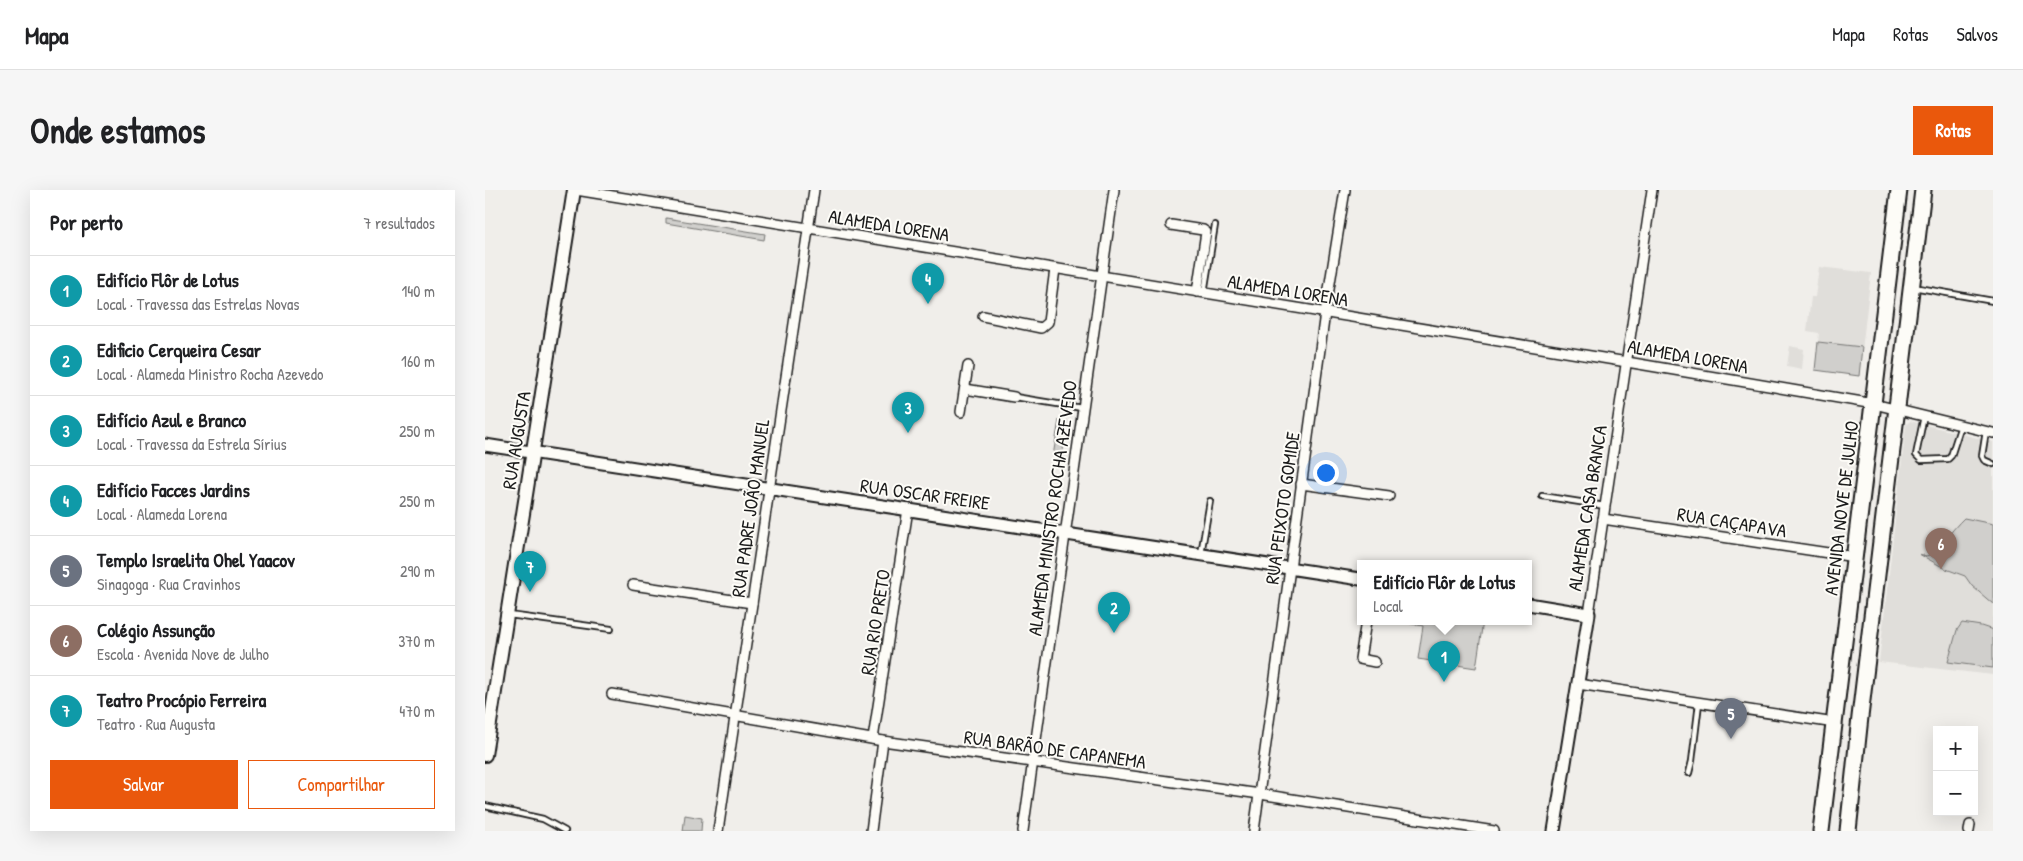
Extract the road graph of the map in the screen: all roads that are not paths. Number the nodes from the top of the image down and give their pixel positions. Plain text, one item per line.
1 (575, 190) edge
2 (814, 190) edge
3 (1114, 190) edge
4 (1345, 190) edge
5 (1652, 190) edge
6 (1899, 190) edge
7 (1923, 190) edge
8 (1171, 225) dead end
9 (1215, 225) dead end
10 (808, 228) junction
11 (1055, 268) junction
12 (1101, 276) junction
13 (1912, 286) junction
14 (1201, 292) junction
15 (1993, 301) edge
16 (1326, 313) junction
17 (983, 316) dead end
18 (1627, 362) junction
19 (969, 366) dead end
20 (965, 389) junction
21 (1013, 397) joint
22 (1874, 404) junction
23 (1082, 408) junction
24 (1897, 410) junction
25 (961, 412) dead end
26 (1924, 416) junction
27 (1961, 424) junction
28 (1989, 432) edge
29 (485, 445) edge
30 (534, 453) junction
31 (1993, 464) edge
32 (1301, 484) junction
33 (770, 488) junction
34 (1389, 496) dead end
35 (1542, 496) dead end
36 (1210, 501) dead end
37 (1605, 506) junction
38 (908, 509) junction
39 (1603, 519) junction
40 (1064, 532) junction
41 (1201, 554) junction
42 (1855, 557) junction
43 (1290, 568) junction
44 (1357, 579) edge
45 (633, 585) dead end
46 (752, 602) junction
47 (1532, 605) edge
48 (508, 614) junction
49 (1589, 614) junction
50 (1364, 625) edge
51 (611, 629) dead end
52 (1375, 662) dead end
53 (1577, 684) junction
54 (612, 694) dead end
55 (1699, 703) junction
56 (735, 716) junction
57 (1835, 724) junction
58 (873, 739) junction
59 (883, 741) junction
60 (485, 755) edge
61 (1032, 762) junction
62 (1689, 772) dead end
63 (1260, 794) junction
64 (485, 806) edge
65 (1440, 821) junction
66 (565, 831) edge
67 (718, 831) edge
68 (871, 831) edge
69 (1023, 831) edge
70 (1254, 831) edge
71 (1438, 831) edge
72 (1494, 831) edge
73 (1554, 831) edge
74 (1821, 831) edge
75 (1848, 831) edge

1 - 10 street, ALAMEDA LORENA
1 - 30 main road, RUA AUGUSTA
2 - 10 street, RUA PADRE JOÃO MANUEL
3 - 12 street, ALAMEDA MINISTRO ROCHA AZEVEDO
4 - 16 street, RUA PEIXOTO GOMIDE
5 - 18 street, ALAMEDA CASA BRANCA
6 - 22 main road, AVENIDA NOVE DE JULHO
7 - 13 main road
8 - 14 street
9 - 14 lane
10 - 11 street, ALAMEDA LORENA
10 - 33 street, RUA PADRE JOÃO MANUEL
11 - 12 street, ALAMEDA LORENA
11 - 17 street
12 - 14 street, ALAMEDA LORENA
12 - 23 street, ALAMEDA MINISTRO ROCHA AZEVEDO
13 - 15 lane
13 - 24 main road
14 - 16 street, ALAMEDA LORENA
16 - 18 street, ALAMEDA LORENA
16 - 32 street, RUA PEIXOTO GOMIDE
18 - 22 street, ALAMEDA LORENA
18 - 37 street, ALAMEDA CASA BRANCA
19 - 20 street
20 - 21 street
20 - 25 street
21 - 23 lane
22 - 24 street, ALAMEDA LORENA
22 - 42 main road, AVENIDA NOVE DE JULHO
23 - 40 street, ALAMEDA MINISTRO ROCHA AZEVEDO
24 - 26 street, ALAMEDA LORENA
24 - 75 main road
26 - 27 street, ALAMEDA LORENA
26 - 27 lane
27 - 28 street, ALAMEDA LORENA
28 - 31 lane
29 - 30 street, RUA OSCAR FREIRE
30 - 33 street, RUA OSCAR FREIRE
30 - 48 main road, RUA AUGUSTA
32 - 34 street
32 - 43 street, RUA PEIXOTO GOMIDE
33 - 38 street, RUA OSCAR FREIRE
33 - 46 street, RUA PADRE JOÃO MANUEL
35 - 37 lane
36 - 41 lane
37 - 39 street, ALAMEDA CASA BRANCA
38 - 40 street, RUA OSCAR FREIRE
38 - 58 street, RUA RIO PRETO
39 - 42 street, RUA CAÇAPAVA
39 - 49 street, ALAMEDA CASA BRANCA
40 - 41 street, RUA OSCAR FREIRE
40 - 61 street, ALAMEDA MINISTRO ROCHA AZEVEDO
41 - 43 street, RUA OSCAR FREIRE
42 - 57 main road, AVENIDA NOVE DE JULHO
43 - 44 street, RUA OSCAR FREIRE
43 - 63 street, RUA PEIXOTO GOMIDE
45 - 46 street
46 - 56 street, RUA PADRE JOÃO MANUEL
47 - 49 street
48 - 51 lane
48 - 60 main road, RUA AUGUSTA
49 - 53 street, ALAMEDA CASA BRANCA
50 - 52 street
53 - 55 street
53 - 73 street, ALAMEDA CASA BRANCA
54 - 56 street, RUA BARÃO DE CAPANEMA
55 - 57 street
55 - 62 lane
56 - 58 street, RUA BARÃO DE CAPANEMA
56 - 67 street, RUA PADRE JOÃO MANUEL
57 - 74 main road, AVENIDA NOVE DE JULHO
58 - 59 street, RUA BARÃO DE CAPANEMA
59 - 61 street, RUA BARÃO DE CAPANEMA
59 - 68 street
61 - 63 street, RUA BARÃO DE CAPANEMA
61 - 69 street, ALAMEDA MINISTRO ROCHA AZEVEDO
63 - 65 street, RUA BARÃO DE CAPANEMA
63 - 70 street, RUA PEIXOTO GOMIDE
64 - 66 lane
65 - 71 street
65 - 72 street, RUA BARÃO DE CAPANEMA

